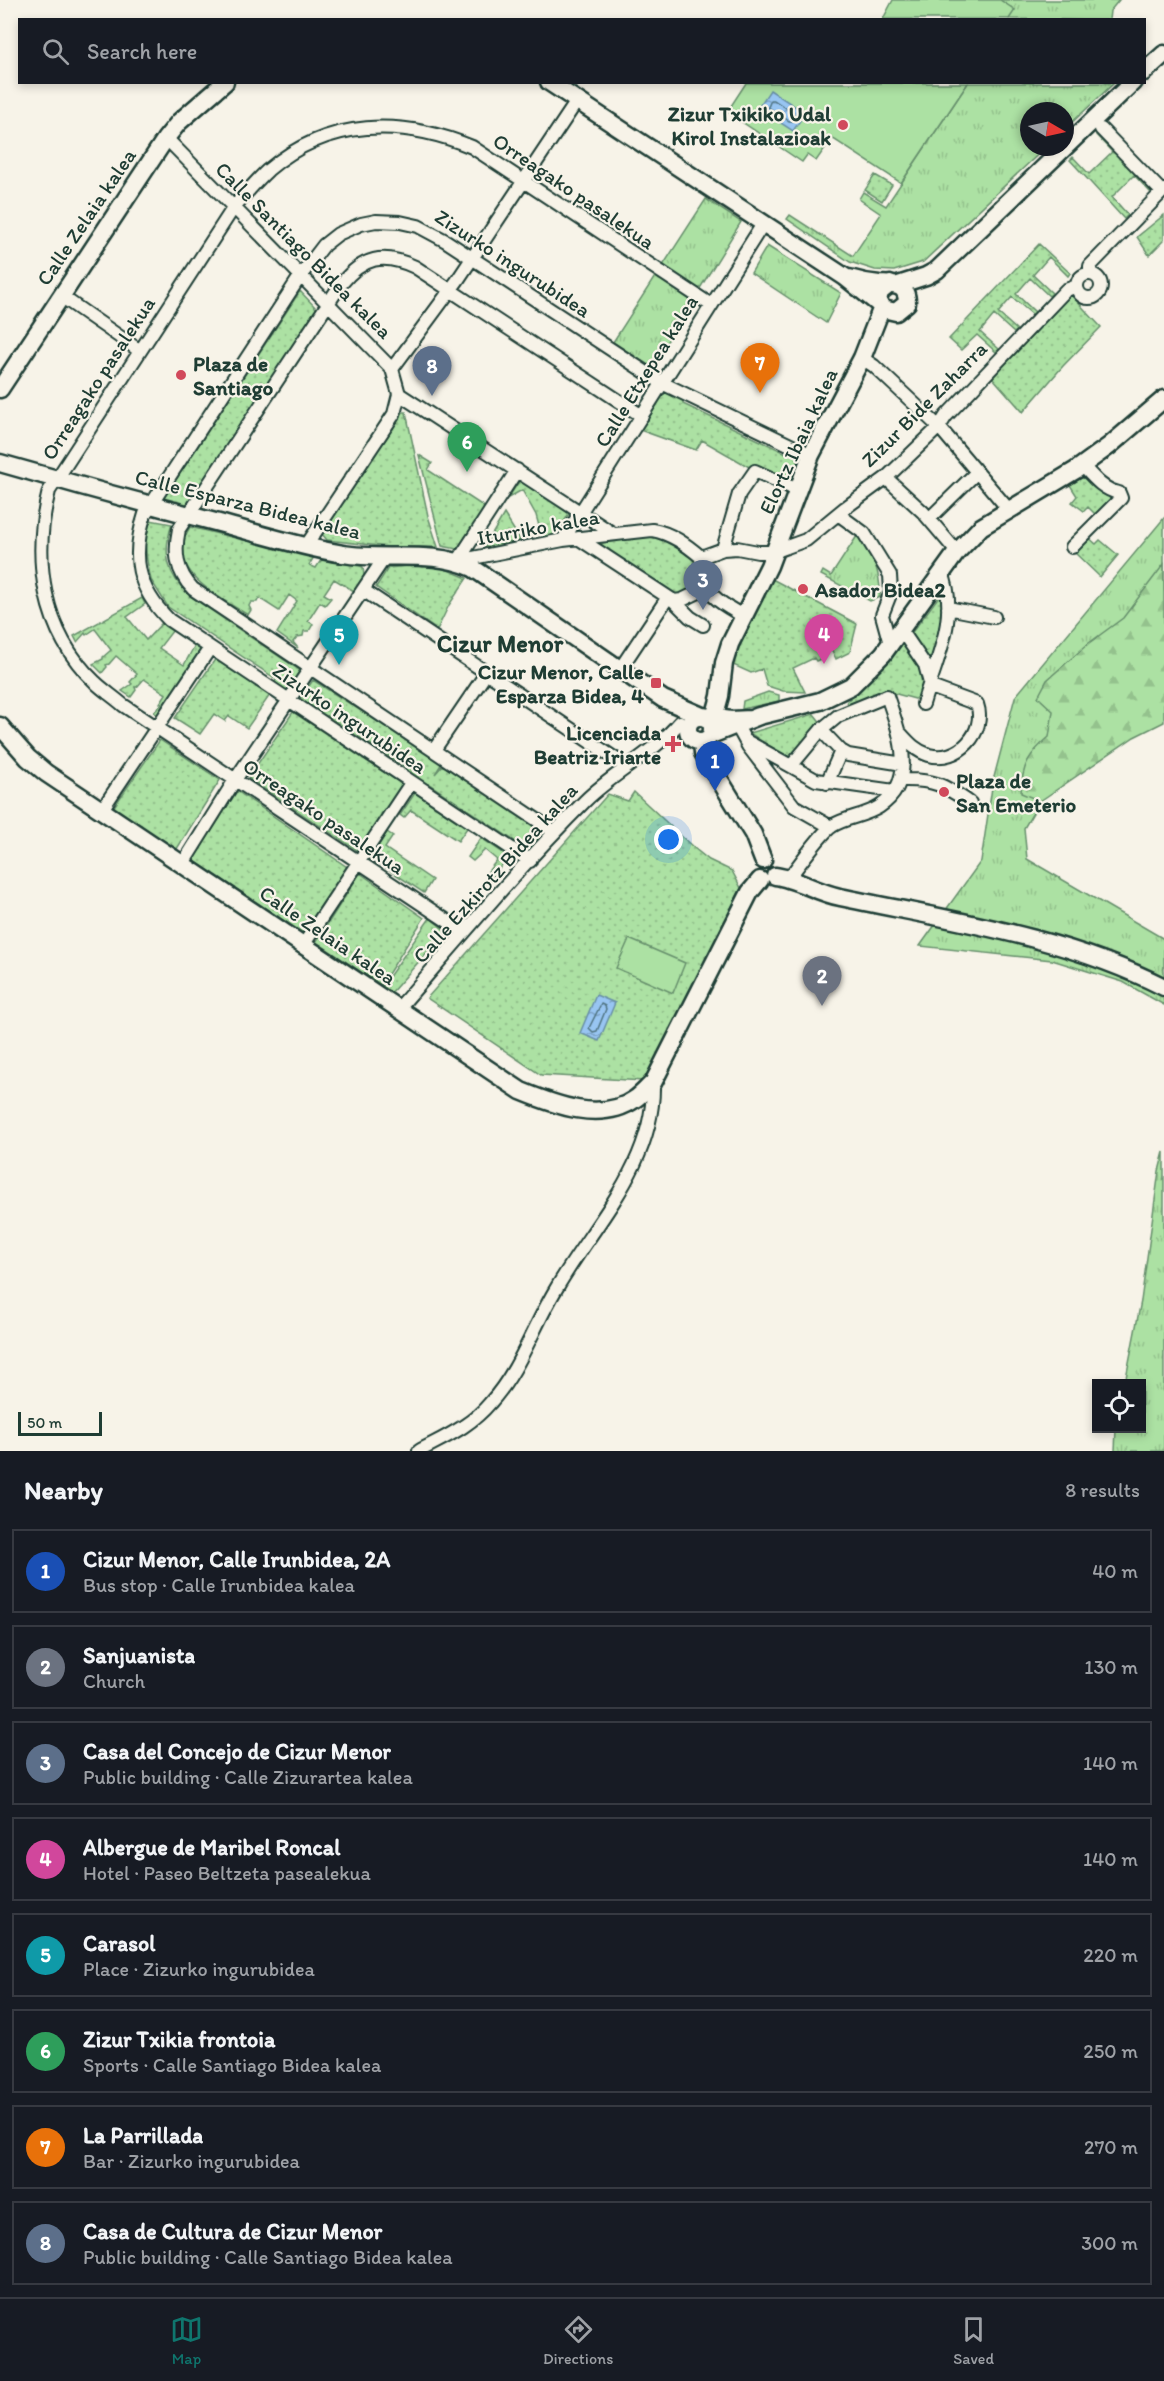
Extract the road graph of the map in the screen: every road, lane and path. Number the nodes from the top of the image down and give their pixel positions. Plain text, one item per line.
1 (1163, 54) edge
2 (1146, 70) edge
3 (223, 84) edge
4 (552, 84) edge
5 (1131, 84) edge
6 (577, 101) junction
7 (1101, 129) dead end
8 (166, 138) junction
9 (523, 180) junction
10 (1163, 191) edge
11 (234, 207) junction
12 (763, 224) junction
13 (472, 258) junction
14 (937, 270) junction
15 (1090, 274) junction
16 (301, 275) junction
17 (845, 277) junction
18 (894, 285) junction
19 (1077, 286) junction
20 (450, 289) junction
21 (61, 296) junction
22 (329, 303) junction
23 (711, 305) junction
24 (881, 306) junction
25 (904, 306) junction
26 (140, 351) junction
27 (864, 353) junction
28 (392, 369) junction
29 (662, 383) junction
30 (0, 390) edge
31 (399, 394) junction
32 (1164, 399) edge
33 (642, 416) junction
34 (939, 427) junction
35 (811, 455) junction
36 (0, 463) edge
37 (1082, 465) junction
38 (517, 470) junction
39 (977, 472) junction
40 (886, 478) junction
41 (55, 479) junction
42 (797, 490) junction
43 (150, 504) junction
44 (1009, 510) junction
45 (580, 512) junction
46 (838, 514) junction
47 (188, 515) junction
48 (929, 519) junction
49 (612, 533) junction
50 (578, 538) junction
51 (563, 540) junction
52 (306, 546) junction
53 (1072, 547) dead end
54 (723, 549) junction
55 (774, 552) junction
56 (957, 552) junction
57 (385, 557) junction
58 (701, 557) junction
59 (458, 561) junction
60 (942, 573) junction
61 (707, 588) junction
62 (363, 590) junction
63 (671, 599) junction
64 (948, 609) junction
65 (745, 617) junction
66 (994, 617) dead end
67 (703, 625) dead end
68 (906, 637) dead end
69 (890, 644) junction
70 (210, 648) junction
71 (310, 669) junction
72 (620, 669) junction
73 (487, 672) junction
74 (929, 682) junction
75 (663, 699) junction
76 (290, 700) junction
77 (820, 701) junction
78 (923, 704) dead end
79 (838, 716) junction
80 (744, 722) junction
81 (0, 726) edge
82 (157, 727) junction
83 (684, 727) junction
84 (707, 728) junction
85 (821, 730) junction
86 (899, 732) junction
87 (746, 741) junction
88 (434, 750) junction
89 (841, 751) junction
90 (903, 764) junction
91 (626, 766) junction
92 (791, 766) junction
93 (236, 780) junction
94 (901, 780) junction
95 (411, 783) junction
96 (826, 783) junction
97 (894, 791) junction
98 (970, 803) dead end
99 (101, 811) junction
100 (831, 827) junction
101 (555, 832) junction
102 (530, 861) junction
103 (358, 862) junction
104 (182, 865) junction
105 (774, 878) junction
106 (461, 930) dead end
107 (302, 947) junction
108 (1164, 987) edge
109 (398, 1009) junction
110 (652, 1083) junction
111 (419, 1451) edge

1 - 2 street
3 - 8 street, Calle Zelaia kalea
4 - 6 street
5 - 14 street, Elortz Ibaia kalea
6 - 9 street
6 - 12 street
7 - 10 street
8 - 11 street, Calle Santiago Bidea kalea
8 - 21 street, Calle Zelaia kalea
9 - 11 street, Orreagako pasalekua
9 - 13 street
9 - 23 street, Orreagako pasalekua
10 - 15 street
11 - 16 street, Calle Santiago Bidea kalea
11 - 26 street, Orreagako pasalekua
12 - 17 street
12 - 23 street, Calle Etxepea kalea
13 - 16 street, Zizurko ingurubidea
13 - 20 street
13 - 29 street, Zizurko ingurubidea
14 - 18 street, Elortz Ibaia kalea
14 - 25 street, Elortz Ibaia kalea
15 - 19 street
15 - 19 street
16 - 22 street, Calle Santiago Bidea kalea
16 - 43 street, Zizurko ingurubidea
17 - 18 street
17 - 24 street
18 - 24 street
18 - 25 street
19 - 34 street, Zizur Bide Zaharra
20 - 22 street, Zizurko ingurubidea
20 - 28 street
20 - 33 street, Zizurko ingurubidea
21 - 26 street
21 - 30 street, Calle Zelaia kalea
22 - 28 street, Calle Santiago Bidea kalea
22 - 47 street, Zizurko ingurubidea
23 - 29 street, Calle Etxepea kalea
24 - 25 street
24 - 27 street, Elortz Ibaia kalea
25 - 27 street, Elortz Ibaia kalea
26 - 41 street, Orreagako pasalekua
27 - 34 street
27 - 35 street, Elortz Ibaia kalea
28 - 31 street, Calle Santiago Bidea kalea
29 - 33 street, Calle Etxepea kalea
29 - 35 street, Zizurko ingurubidea
31 - 38 street
31 - 52 street
32 - 37 street
33 - 45 street, Calle Etxepea kalea
34 - 39 street
34 - 40 street, Zizur Bide Zaharra
35 - 42 street, Elortz Ibaia kalea
36 - 41 street, Calle Esparza Bidea kalea
37 - 44 street
37 - 53 street
38 - 45 street
38 - 59 street, Iturriko kalea
39 - 44 street
39 - 48 street
40 - 46 street, Zizur Bide Zaharra
40 - 48 street
41 - 43 street, Calle Esparza Bidea kalea
41 - 82 street, Orreagako pasalekua
42 - 54 street
42 - 55 street, Elortz Ibaia kalea
43 - 47 street, Calle Esparza Bidea kalea
43 - 70 street, Zizurko ingurubidea
44 - 56 street
45 - 49 street
45 - 51 street, Calle Etxepea kalea
46 - 55 street, Zizur Bide Zaharra
46 - 69 street
47 - 52 street, Calle Esparza Bidea kalea
47 - 71 street, Zizurko ingurubidea
48 - 56 street
49 - 50 street, Iturriko kalea
49 - 58 street, Iturriko kalea
50 - 51 street, Iturriko kalea
50 - 63 street
51 - 59 street, Iturriko kalea
52 - 57 street, Calle Esparza Bidea kalea
54 - 55 street
54 - 58 street
55 - 65 street
56 - 60 street
57 - 59 street, Calle Esparza Bidea kalea
57 - 62 street
58 - 61 street
59 - 72 street, Calle Esparza Bidea kalea
60 - 64 street
60 - 69 street
61 - 63 street
61 - 65 street
62 - 71 street
62 - 73 street
63 - 67 street
63 - 72 street
64 - 66 street
64 - 74 street
65 - 84 street
68 - 74 street
69 - 77 street
70 - 76 street, Zizurko ingurubidea
70 - 82 street
71 - 76 street
71 - 88 street, Zizurko ingurubidea
72 - 75 street, Calle Esparza Bidea kalea
73 - 88 street
73 - 91 street
74 - 78 street
74 - 86 street
75 - 83 street, Calle Esparza Bidea kalea
75 - 84 street, Calle Esparza Bidea kalea
76 - 93 street
76 - 95 street, Zizurko ingurubidea
77 - 79 street
77 - 80 street
79 - 85 street
79 - 86 street
80 - 84 street
80 - 87 street
81 - 99 street, Calle Zelaia kalea
82 - 93 street, Orreagako pasalekua
82 - 99 street
83 - 84 street, Calle Esparza Bidea kalea
83 - 91 street, Calle Ezkirotz Bidea kalea
84 - 105 street
85 - 89 street
85 - 92 street
86 - 90 street
87 - 92 street
87 - 100 street
88 - 101 street, Zizurko ingurubidea
89 - 90 street
89 - 96 street
90 - 94 street
91 - 101 street, Calle Ezkirotz Bidea kalea
92 - 96 street
93 - 103 street, Orreagako pasalekua
93 - 104 street
94 - 97 street
94 - 98 street
95 - 102 street, Zizurko ingurubidea
95 - 103 street
96 - 97 street
97 - 100 street
99 - 104 street, Calle Zelaia kalea
100 - 105 street
101 - 102 street, Calle Ezkirotz Bidea kalea
102 - 109 street, Calle Ezkirotz Bidea kalea
103 - 106 street, Orreagako pasalekua
103 - 107 street
104 - 107 street, Calle Zelaia kalea
105 - 108 street
105 - 110 street
107 - 109 street, Calle Zelaia kalea
109 - 110 street, Calle Zelaia kalea
110 - 111 street

